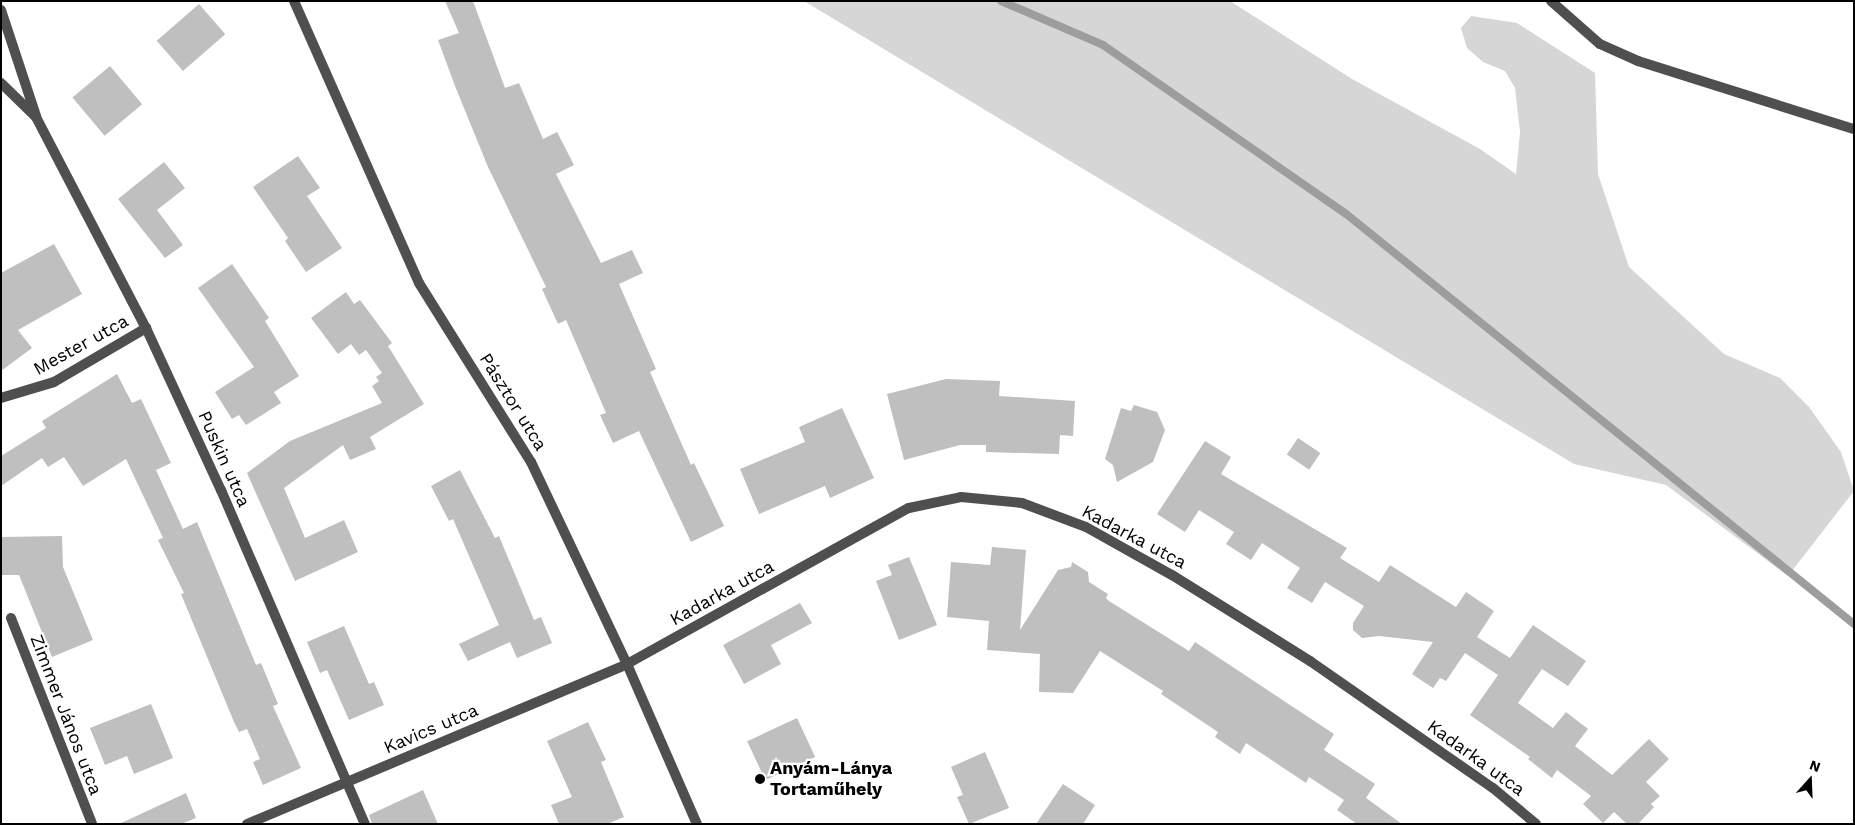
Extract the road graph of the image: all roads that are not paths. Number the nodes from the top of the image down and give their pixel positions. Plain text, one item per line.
1 (294, 1) edge
2 (1551, 1) edge
3 (1, 10) edge
4 (1, 83) edge
5 (36, 117) junction
6 (1854, 129) edge
7 (146, 328) junction
8 (1, 398) edge
9 (11, 618) dead end
10 (627, 664) junction
11 (348, 782) junction
12 (92, 824) edge
13 (246, 824) edge
14 (365, 824) edge
15 (697, 824) edge
16 (1536, 824) edge

1 - 10 street, Pásztor utca
2 - 6 street
3 - 5 street, Puskin utca
4 - 5 street, Puskin utca
5 - 7 street, Puskin utca
7 - 8 street, Mester utca
7 - 11 street, Puskin utca
9 - 12 street, Zimmer János utca
10 - 11 street, Kavics utca
10 - 15 street, Pásztor utca
10 - 16 street, Kadarka utca
11 - 13 street, Kavics utca
11 - 14 street, Puskin utca

